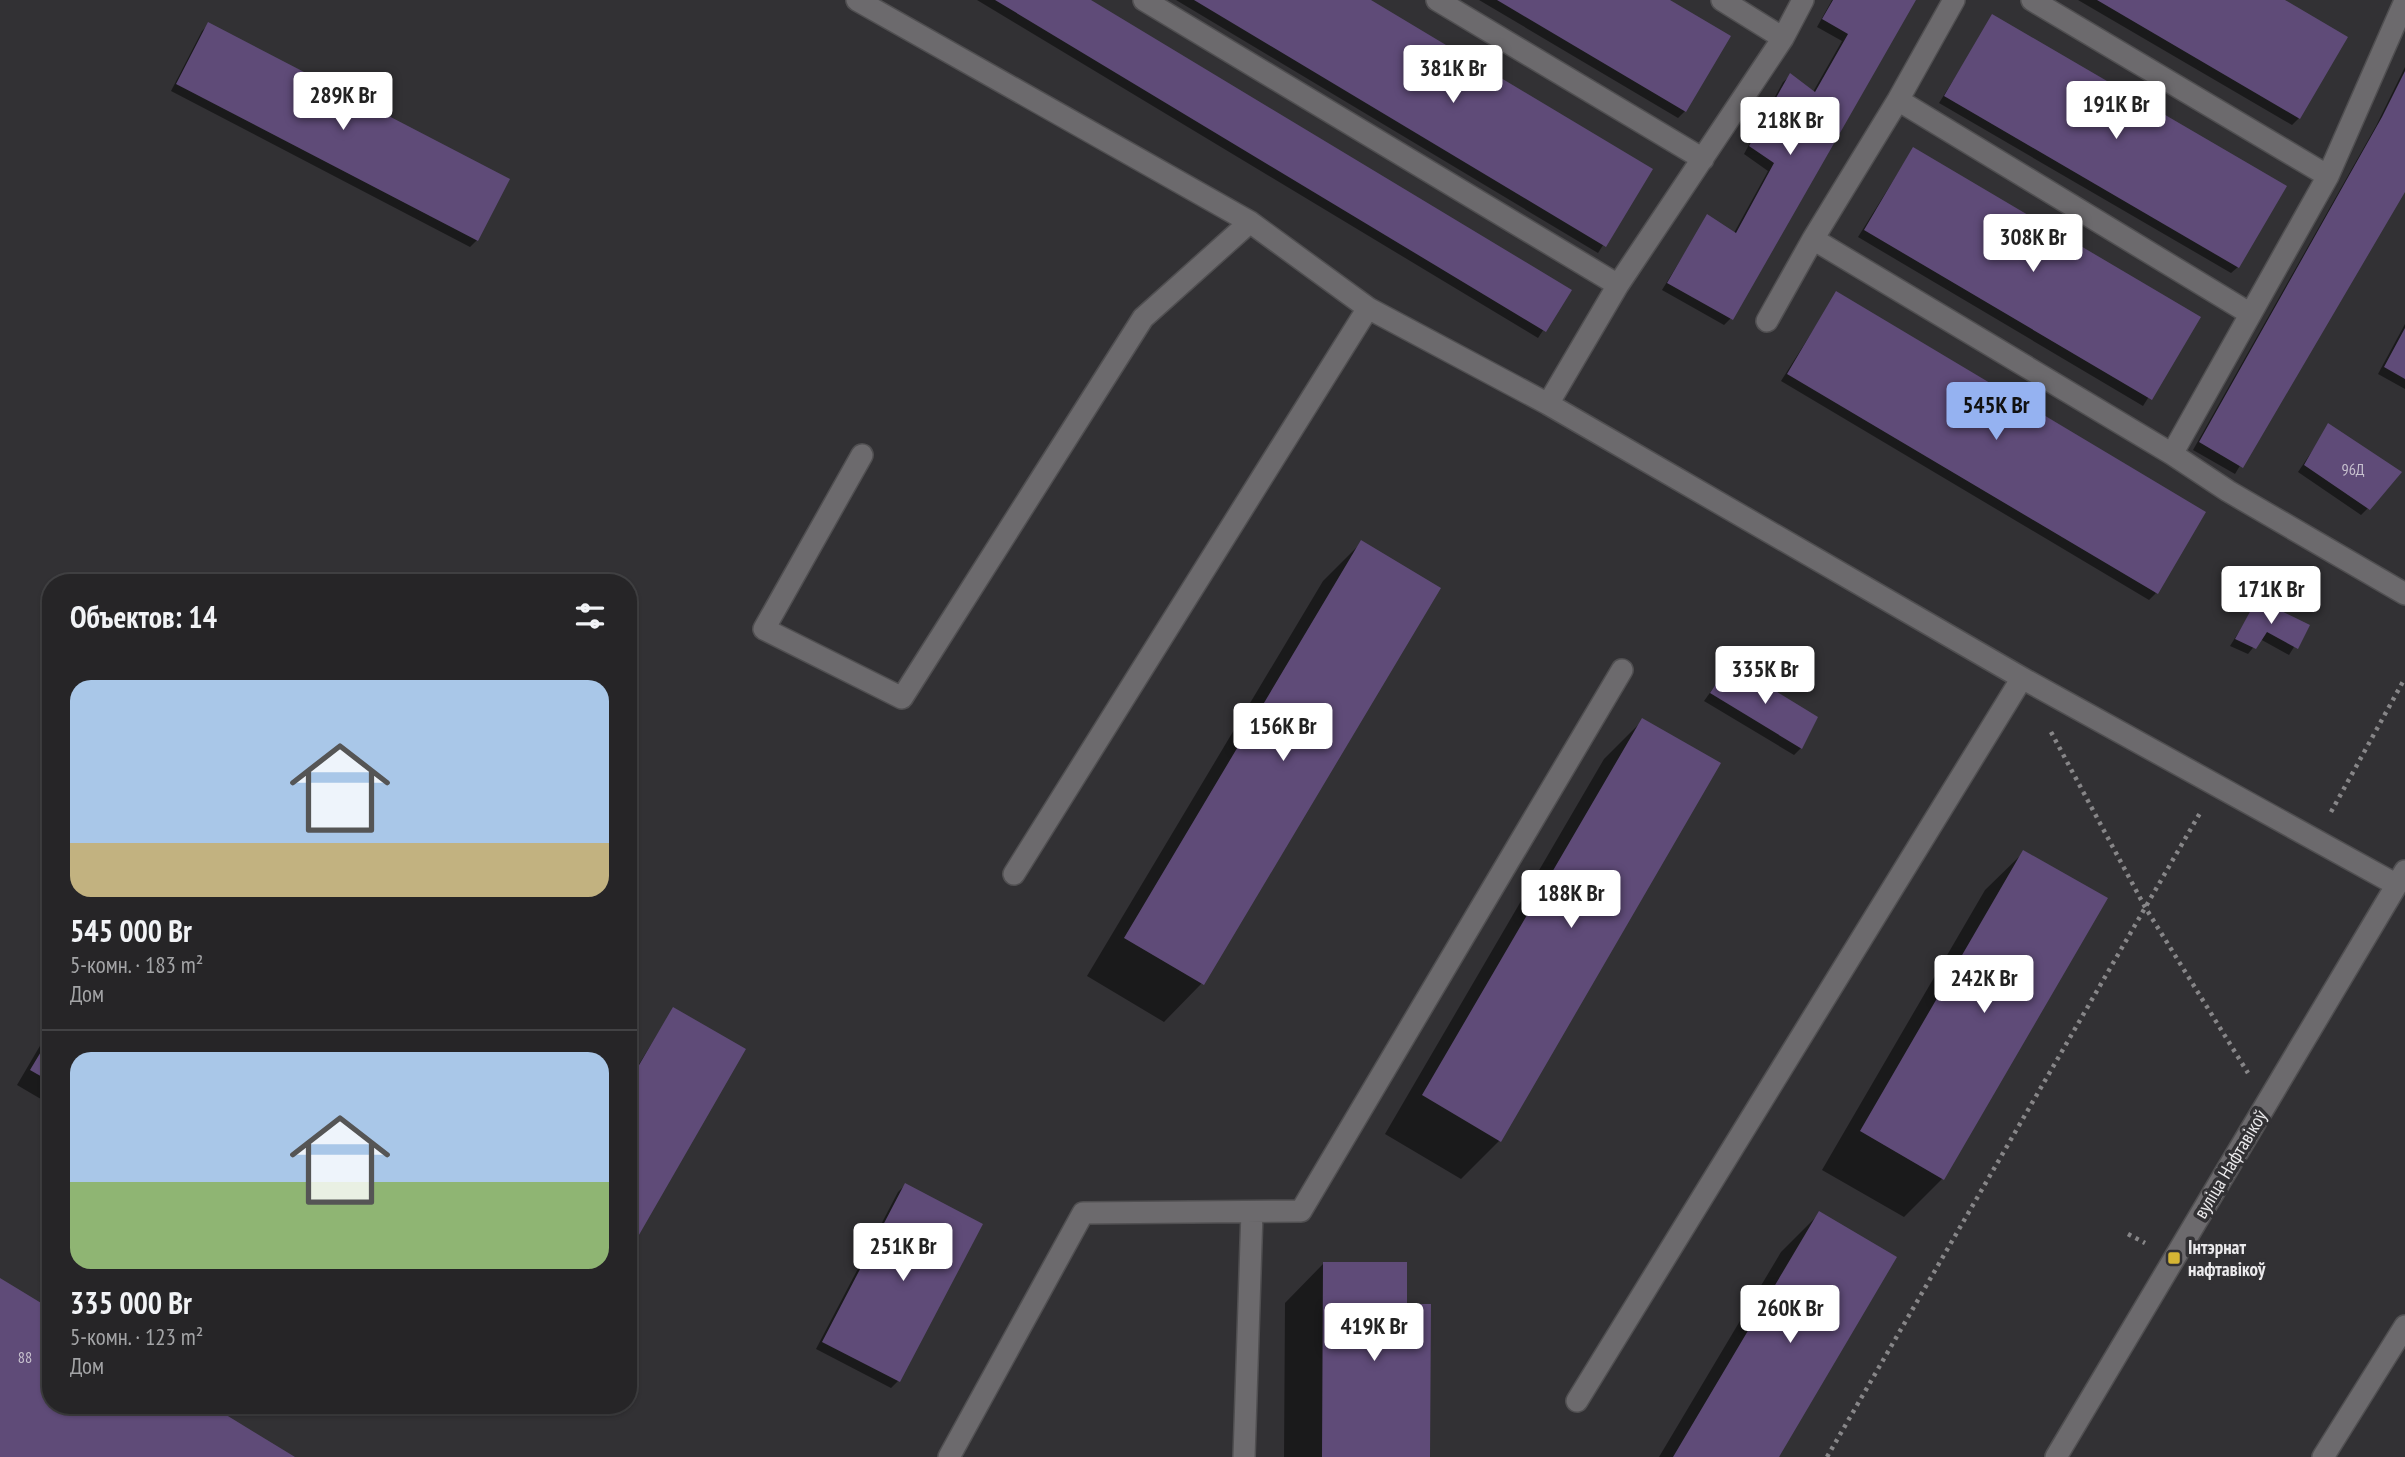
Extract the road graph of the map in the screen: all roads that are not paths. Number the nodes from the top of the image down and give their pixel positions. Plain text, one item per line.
1 (857, 0) edge
2 (1144, 0) edge
3 (1437, 0) edge
4 (1721, 0) edge
5 (1803, 0) edge
6 (1954, 0) edge
7 (2032, 0) edge
8 (2396, 4) edge
9 (1783, 37) junction
10 (1898, 100) junction
11 (1703, 159) junction
12 (2328, 176) junction
13 (1250, 222) junction
14 (1813, 239) junction
15 (1618, 285) junction
16 (1368, 308) junction
17 (2249, 313) junction
18 (1767, 321) dead end
19 (1548, 404) junction
20 (2172, 454) junction
21 (862, 455) dead end
22 (2405, 594) edge
23 (1622, 670) dead end
24 (2022, 678) junction
25 (1014, 874) dead end
26 (2401, 878) edge
27 (1252, 1212) junction
28 (2405, 1326) edge
29 (1577, 1401) dead end
30 (949, 1457) edge
31 (1244, 1457) edge
32 (2056, 1457) edge
33 (2323, 1457) edge

1 - 13 street
2 - 15 street
3 - 11 street
4 - 9 street
5 - 9 street
6 - 10 street
7 - 12 street
8 - 12 street
9 - 11 street
10 - 14 street
10 - 17 street
11 - 15 street
12 - 17 street
13 - 16 street
13 - 21 street
14 - 18 street
14 - 20 street
15 - 19 street
16 - 19 street
16 - 25 street
17 - 20 street
19 - 24 street
20 - 22 street
23 - 27 street
24 - 26 street
24 - 29 street
26 - 32 street, вуліца Нафтавікоў
27 - 30 street
27 - 31 street
28 - 33 street

